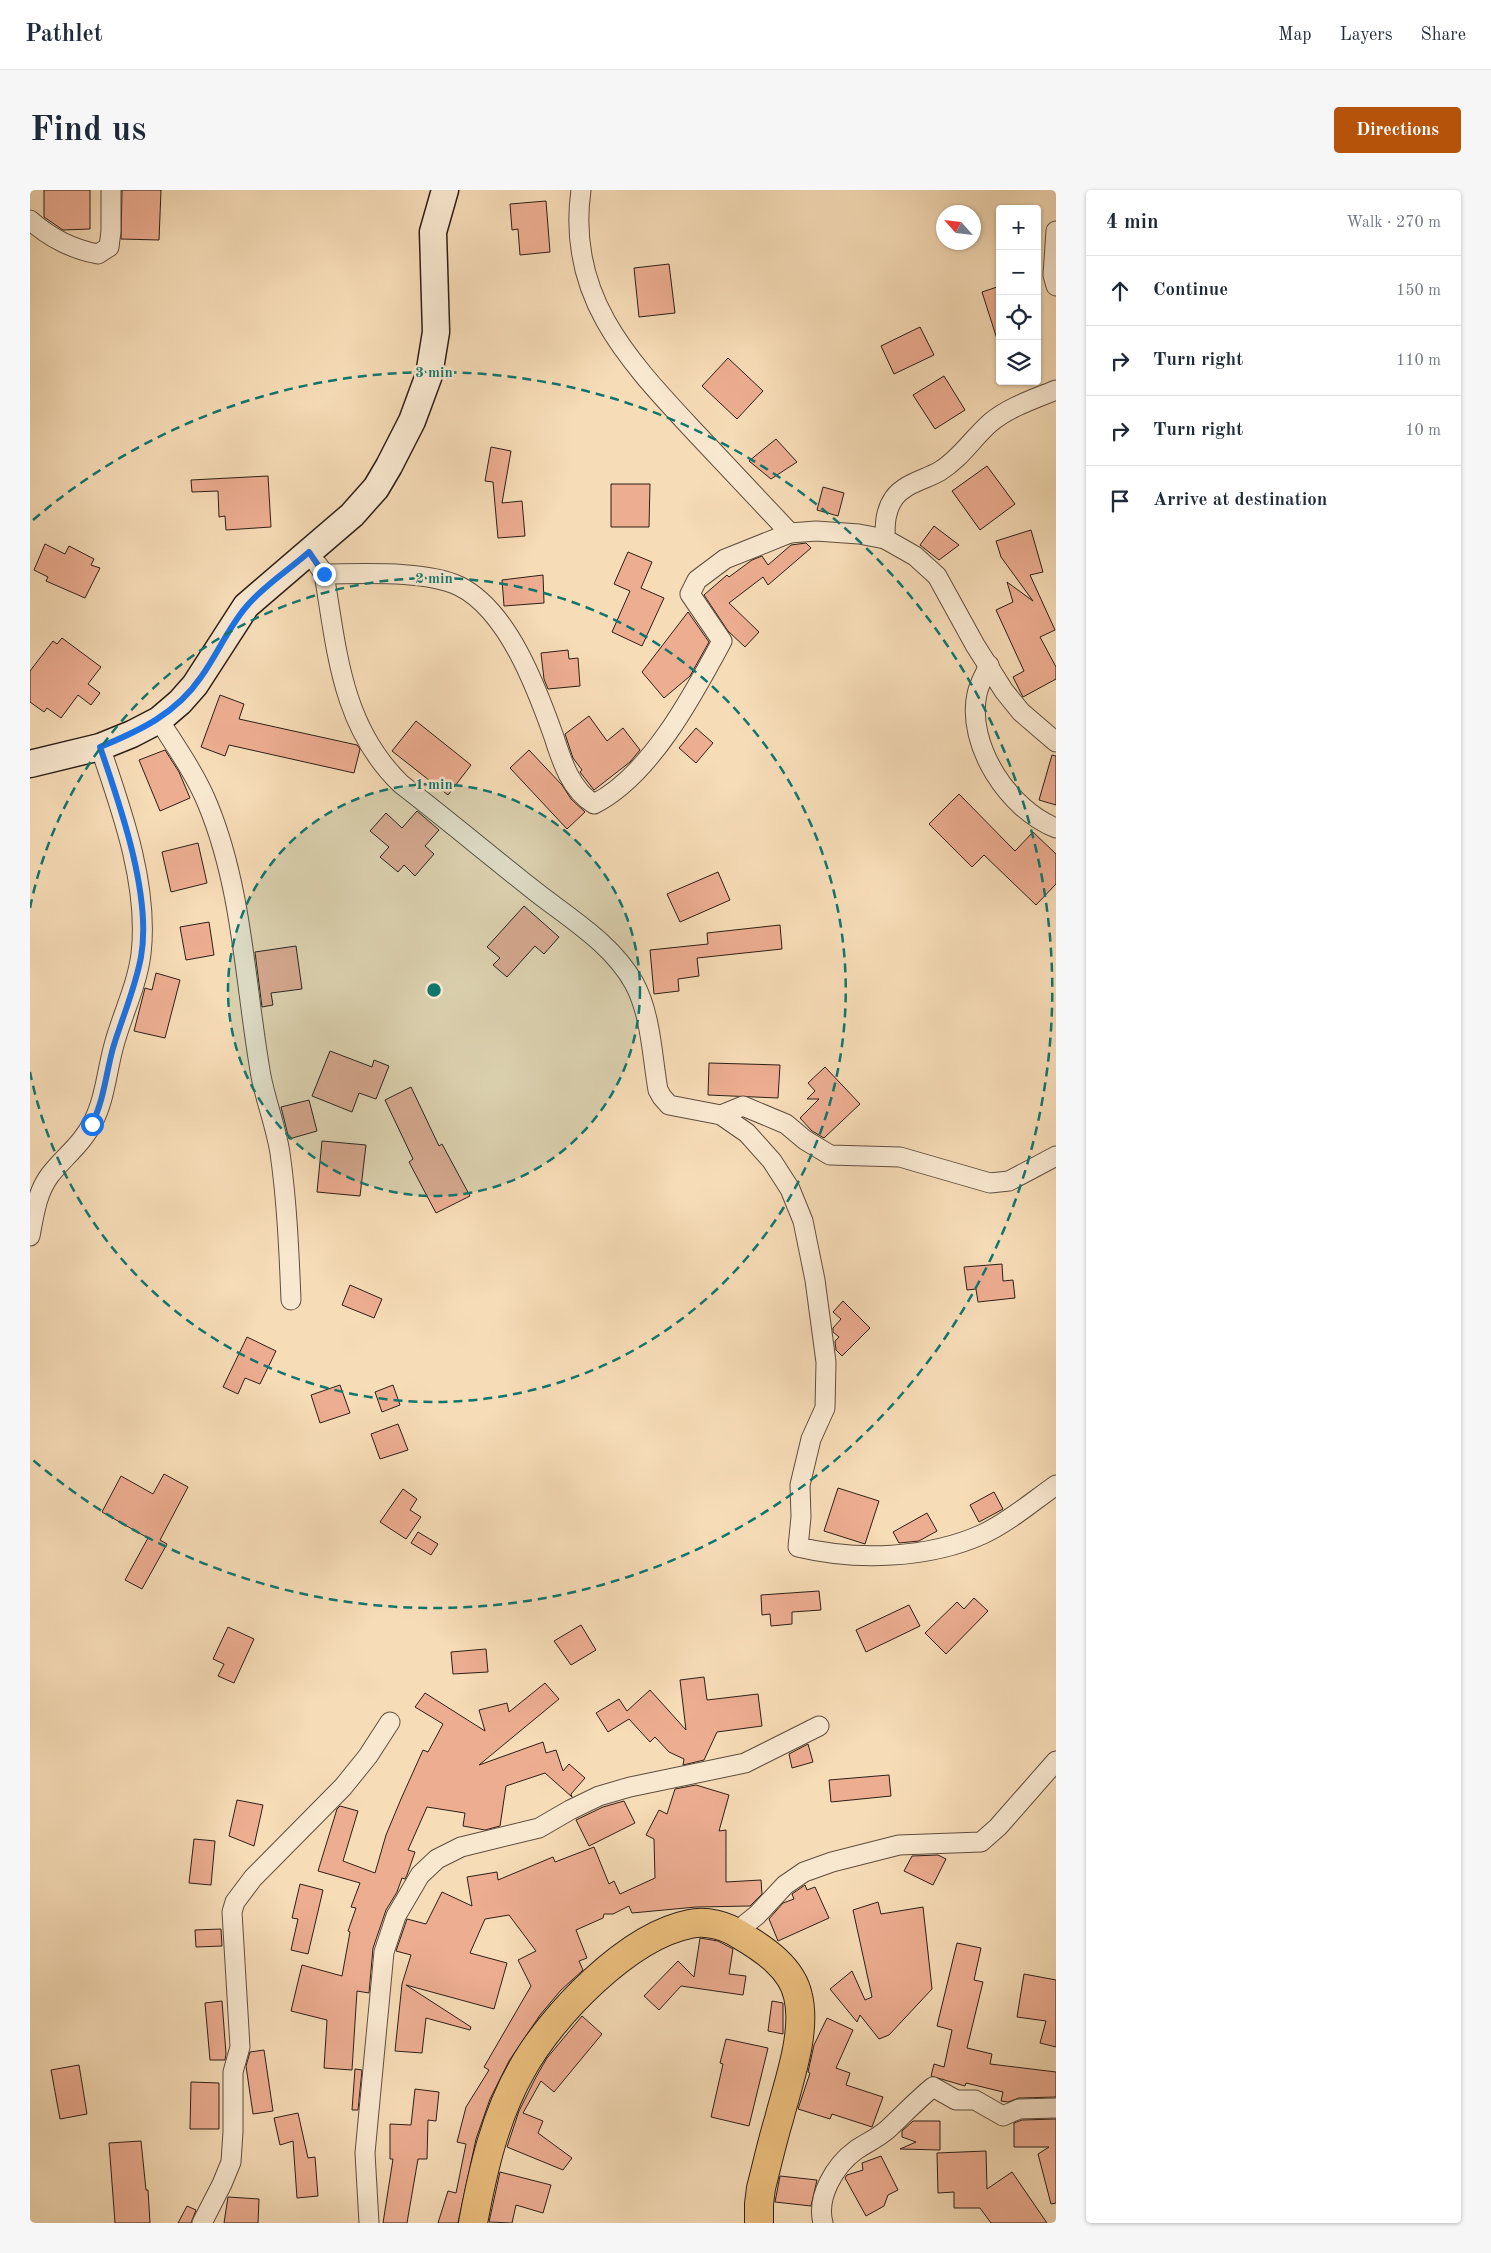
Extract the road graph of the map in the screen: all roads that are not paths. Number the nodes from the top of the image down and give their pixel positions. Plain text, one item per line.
1 (110, 190) edge
2 (445, 190) edge
3 (581, 190) edge
4 (30, 220) edge
5 (1056, 231) edge
6 (1056, 286) edge
7 (1056, 390) edge
8 (790, 533) junction
9 (886, 539) junction
10 (309, 552) junction
11 (324, 574) junction
12 (989, 665) junction
13 (159, 720) junction
14 (1056, 742) edge
15 (100, 747) junction
16 (30, 764) edge
17 (1056, 828) edge
18 (721, 1115) junction
19 (1056, 1156) edge
20 (30, 1236) edge
21 (291, 1300) dead end
22 (1056, 1485) edge
23 (390, 1722) dead end
24 (819, 1726) dead end
25 (1056, 1762) edge
26 (736, 1932) junction
27 (1056, 2108) edge
28 (202, 2223) edge
29 (369, 2223) edge
30 (473, 2223) edge
31 (759, 2223) edge
32 (823, 2223) edge

1 - 4 street
2 - 10 street
3 - 8 street
5 - 6 street
7 - 9 street
8 - 9 street
8 - 11 street
9 - 12 street
10 - 11 street
10 - 13 street
11 - 18 street
12 - 14 street
12 - 17 street
13 - 15 street
13 - 21 street
15 - 16 street
15 - 20 street
18 - 19 street
18 - 22 street
23 - 28 street
24 - 29 street
25 - 26 street
26 - 30 main road
26 - 31 main road
27 - 32 street

